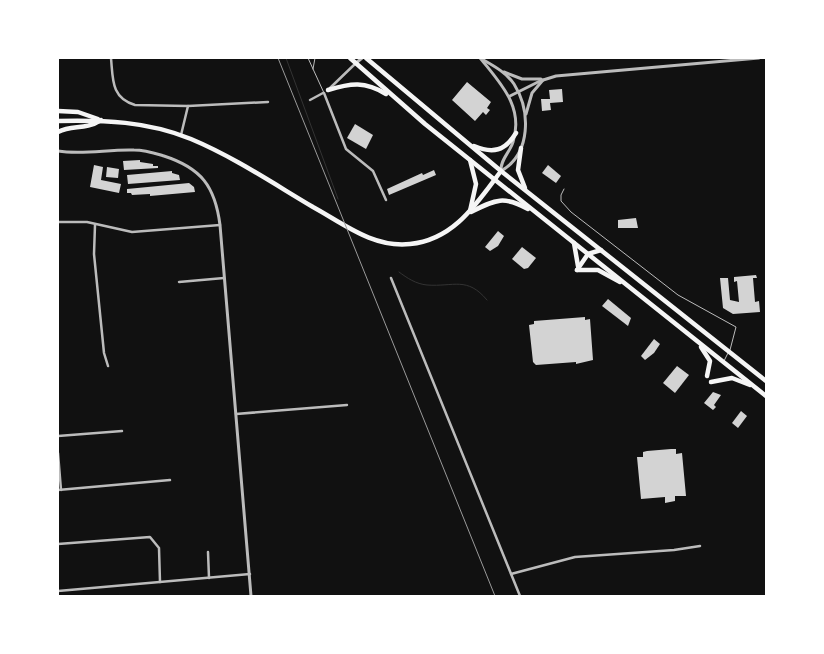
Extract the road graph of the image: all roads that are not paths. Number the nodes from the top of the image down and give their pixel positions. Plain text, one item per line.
1 (111, 58) edge
2 (308, 58) edge
3 (316, 58) edge
4 (350, 58) edge
5 (362, 58) edge
6 (366, 58) edge
7 (480, 58) edge
8 (759, 58) edge
9 (356, 63) junction
10 (498, 69) junction
11 (313, 70) junction
12 (544, 78) junction
13 (326, 91) junction
14 (518, 92) junction
15 (510, 96) junction
16 (396, 99) junction
17 (310, 100) dead end
18 (268, 102) dead end
19 (188, 106) junction
20 (58, 111) edge
21 (102, 120) junction
22 (525, 120) junction
23 (58, 121) edge
24 (58, 132) edge
25 (516, 133) junction
26 (182, 136) junction
27 (462, 139) junction
28 (521, 148) junction
29 (58, 151) edge
30 (470, 160) junction
31 (501, 171) junction
32 (495, 180) junction
33 (564, 188) dead end
34 (526, 190) junction
35 (386, 200) dead end
36 (469, 212) junction
37 (539, 215) junction
38 (58, 222) edge
39 (95, 224) junction
40 (220, 225) junction
41 (574, 243) junction
42 (601, 250) junction
43 (588, 254) junction
44 (577, 270) junction
45 (224, 278) junction
46 (391, 278) dead end
47 (179, 282) dead end
48 (642, 296) junction
49 (694, 339) junction
50 (729, 351) junction
51 (724, 361) junction
52 (108, 366) dead end
53 (707, 376) dead end
54 (711, 382) dead end
55 (766, 382) edge
56 (760, 390) junction
57 (766, 396) edge
58 (348, 405) dead end
59 (236, 414) junction
60 (122, 431) dead end
61 (58, 436) edge
62 (58, 453) edge
63 (170, 480) dead end
64 (59, 490) edge
65 (58, 544) edge
66 (700, 546) dead end
67 (208, 552) dead end
68 (250, 574) junction
69 (511, 574) junction
70 (210, 578) junction
71 (160, 582) junction
72 (58, 591) edge
73 (252, 596) edge
74 (520, 596) edge

1 - 19 street
2 - 11 lane
3 - 11 lane
4 - 9 main road
5 - 9 street
6 - 27 main road
7 - 10 street
7 - 15 street
8 - 12 street
9 - 13 street
9 - 16 main road
10 - 12 street
10 - 14 street
11 - 13 lane
12 - 14 street
12 - 22 street
13 - 16 main road
13 - 17 street
13 - 35 street
14 - 15 street
14 - 22 street
15 - 25 street
16 - 30 main road
18 - 19 street
19 - 26 street
20 - 21 main road
21 - 23 main road
21 - 24 main road
21 - 26 main road
22 - 28 street
25 - 27 main road
25 - 31 street
26 - 36 main road
27 - 31 main road
28 - 31 street
28 - 34 main road
29 - 40 street
30 - 32 main road
30 - 36 main road
31 - 32 main road
31 - 34 main road
32 - 36 main road
32 - 37 main road
33 - 50 lane
34 - 42 main road
36 - 37 main road
37 - 41 main road
38 - 39 street
39 - 40 street
39 - 52 street
40 - 45 street
41 - 43 main road
41 - 44 main road
42 - 43 main road
42 - 50 main road
43 - 44 main road
43 - 48 main road
44 - 48 main road
45 - 47 street
45 - 59 street
46 - 69 street
48 - 49 main road
49 - 51 main road
49 - 53 main road
50 - 51 lane
50 - 55 main road
51 - 56 main road
54 - 56 main road
56 - 57 main road
58 - 59 street
59 - 68 street
60 - 61 street
62 - 64 street
63 - 64 street
65 - 71 street
66 - 69 street
67 - 70 street
68 - 70 street
68 - 73 street
69 - 74 street
70 - 71 street
71 - 72 street

